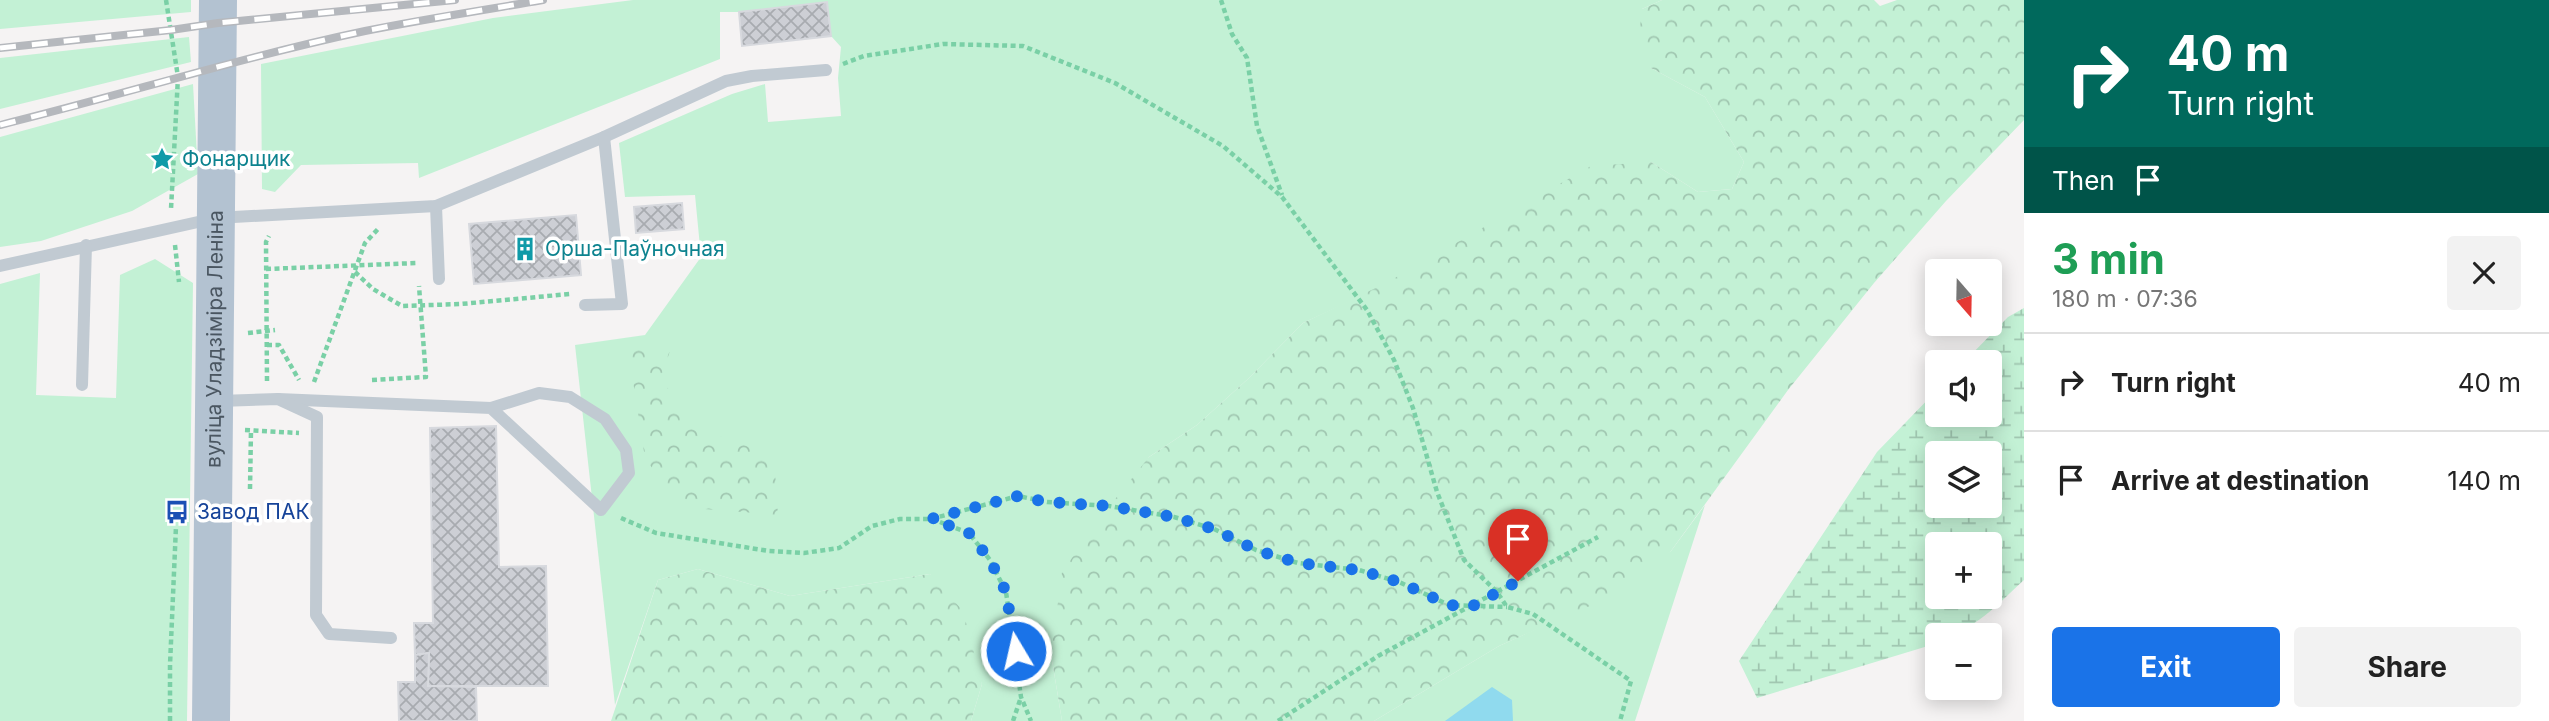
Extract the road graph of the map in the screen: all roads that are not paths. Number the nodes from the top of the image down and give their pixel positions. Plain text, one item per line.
1 (218, 0) edge
2 (238, 0) edge
3 (826, 70) road end
4 (604, 137) junction
5 (436, 206) junction
6 (241, 222) junction
7 (86, 245) junction
8 (0, 266) edge
9 (439, 279) dead end
10 (585, 305) dead end
11 (82, 385) dead end
12 (249, 400) junction
13 (491, 408) junction
14 (391, 638) dead end
15 (211, 721) edge
16 (233, 721) edge

1 - 6 main road, вуліца Уладзіміра Леніна
2 - 6 main road, вуліца Уладзіміра Леніна
3 - 4 lane
4 - 5 lane
4 - 10 lane
5 - 6 lane
5 - 9 lane
6 - 7 lane
6 - 12 main road, вуліца Уладзіміра Леніна
6 - 12 main road, вуліца Уладзіміра Леніна
7 - 8 lane
7 - 11 lane
12 - 13 lane
12 - 14 lane
12 - 15 main road, вуліца Уладзіміра Леніна
12 - 16 main road, вуліца Уладзіміра Леніна
13 - 13 lane

